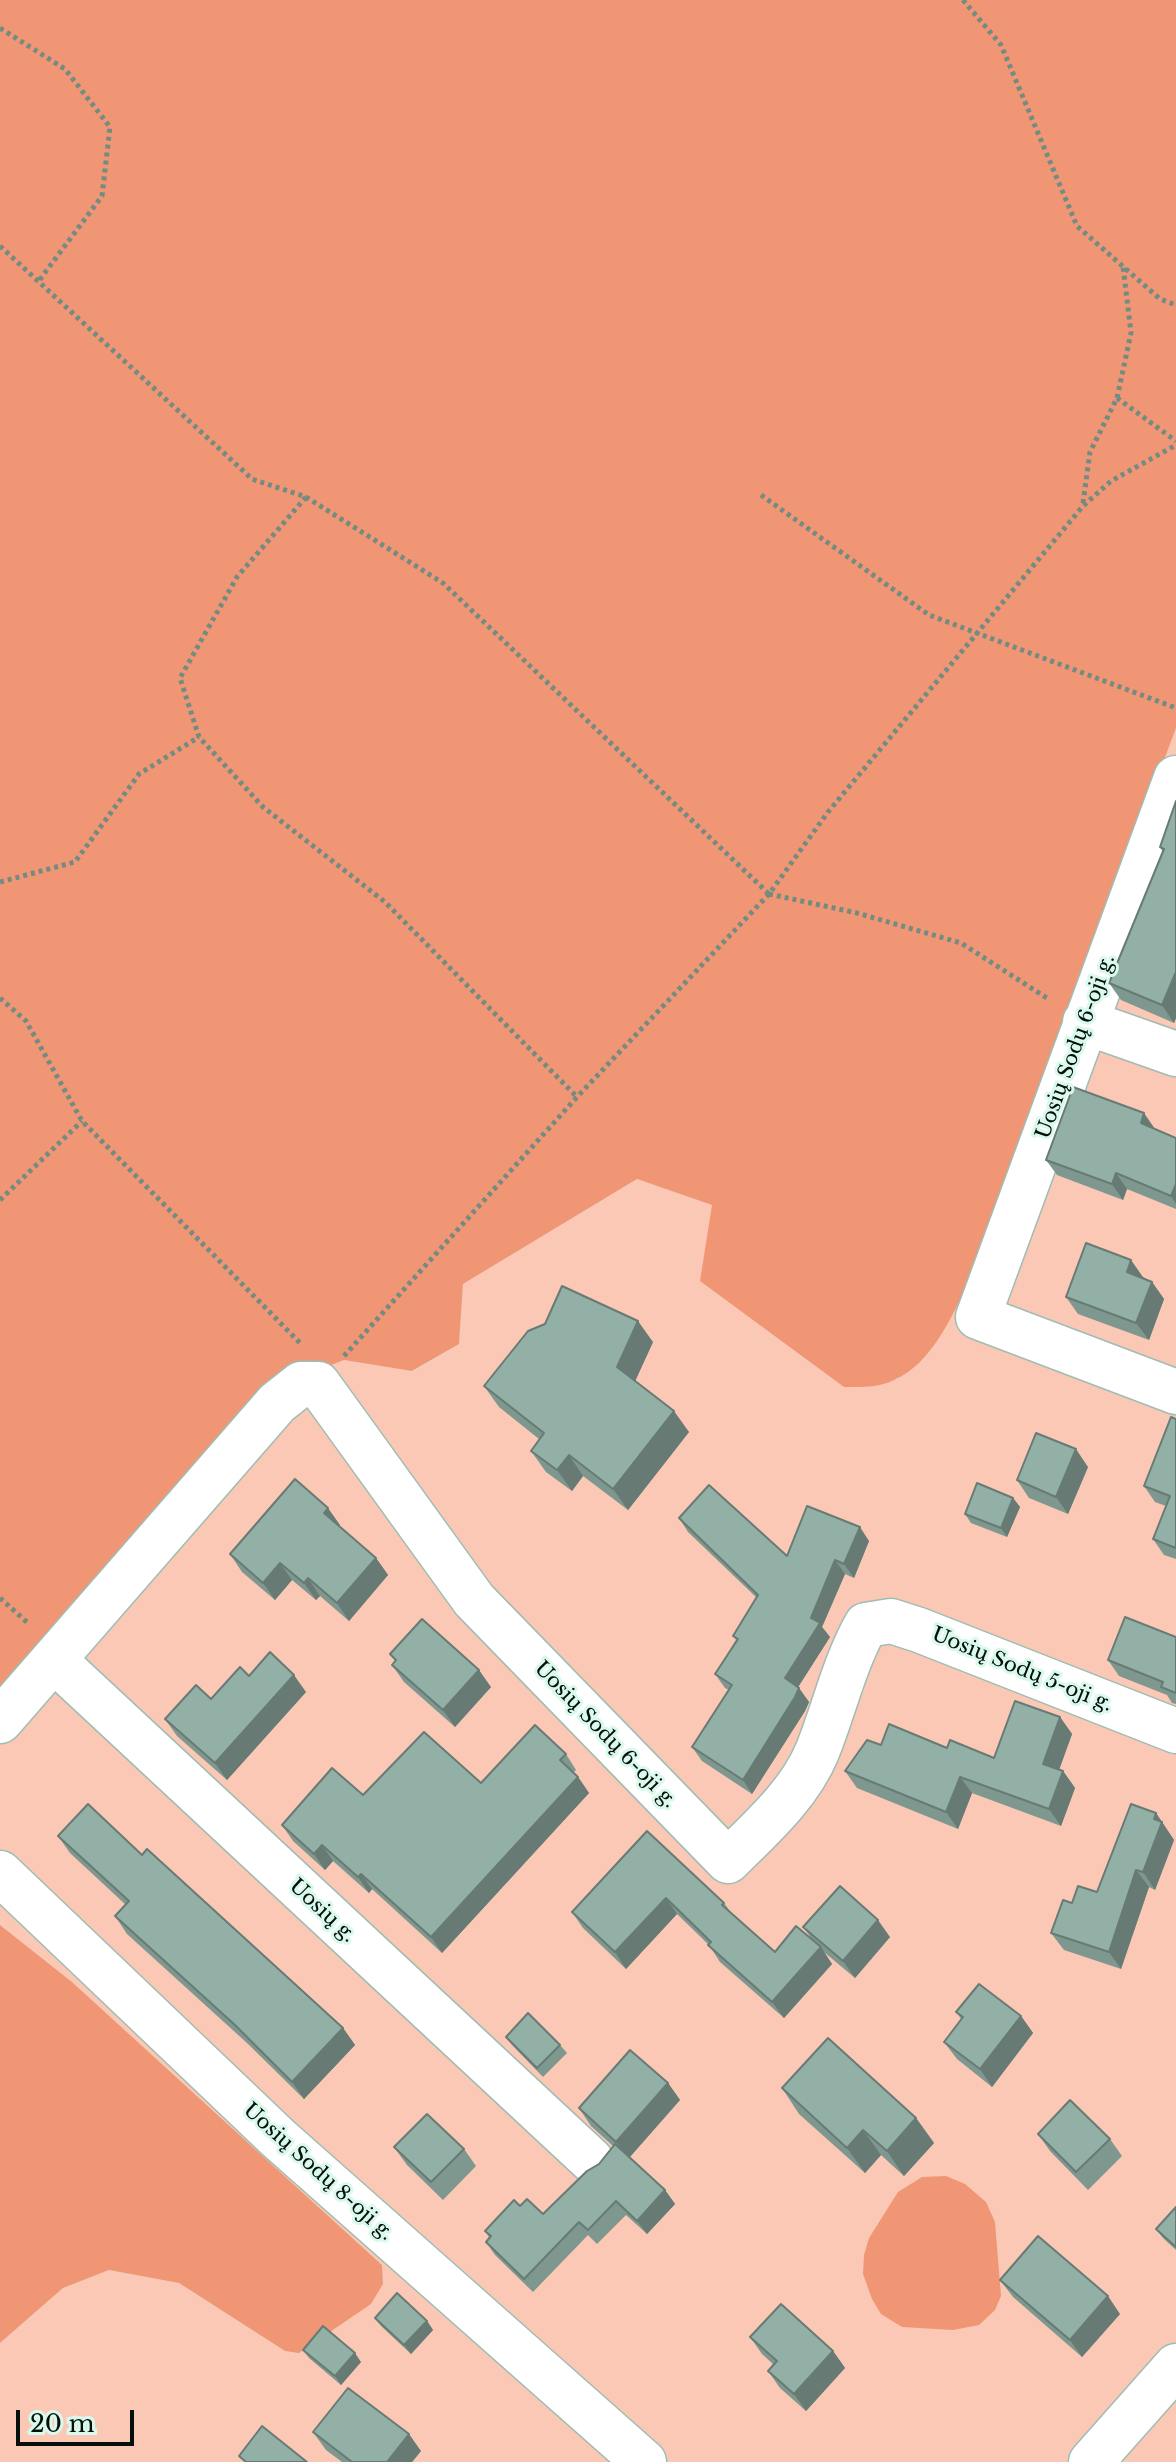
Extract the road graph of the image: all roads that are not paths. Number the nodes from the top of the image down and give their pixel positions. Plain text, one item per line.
1 (1176, 778) edge
2 (1085, 1022) junction
3 (1176, 1054) edge
4 (1176, 1392) edge
5 (866, 1625) joint
6 (55, 1661) junction
7 (0, 1721) edge
8 (1176, 1731) edge
9 (0, 1873) edge
10 (591, 2160) dead end
11 (1176, 2366) edge
12 (644, 2462) edge
13 (1091, 2462) edge

1 - 2 street, Uosių Sodų 6-oji g.
2 - 3 street
2 - 4 street, Uosių Sodų 6-oji g.
5 - 6 street, Uosių Sodų 6-oji g.
5 - 8 street, Uosių Sodų 5-oji g.
6 - 7 street
6 - 10 street, Uosių g.
9 - 12 street, Uosių Sodų 8-oji g.
11 - 13 street

